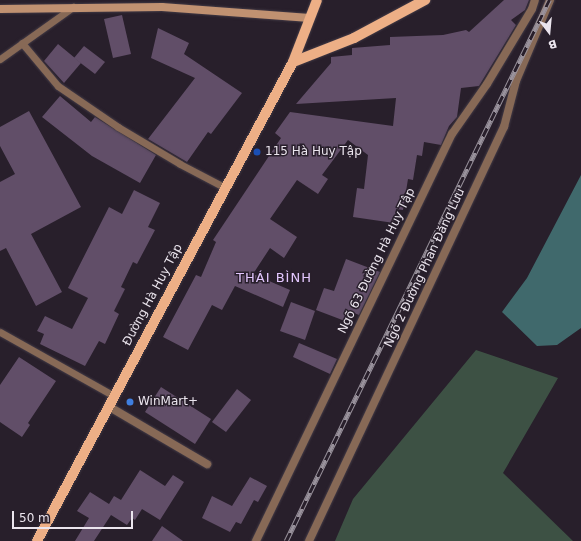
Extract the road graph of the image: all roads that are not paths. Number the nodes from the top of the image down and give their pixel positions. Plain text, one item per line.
1 (317, 0) edge
2 (425, 0) edge
3 (535, 0) edge
4 (550, 0) edge
5 (74, 6) junction
6 (0, 10) edge
7 (310, 18) junction
8 (22, 43) junction
9 (0, 59) edge
10 (293, 62) junction
11 (226, 188) junction
12 (0, 332) edge
13 (114, 396) junction
14 (108, 406) junction
15 (207, 464) dead end
16 (37, 541) edge
17 (256, 541) edge
18 (309, 541) edge

1 - 7 main road, Đường Hà Huy Tập
2 - 10 main road
3 - 17 street, Ngõ 63 Đường Hà Huy Tập
4 - 18 street, Ngõ 2 Đường Phan Đăng Lưu
5 - 6 street
5 - 7 street
5 - 8 lane
7 - 10 main road, Đường Hà Huy Tập
8 - 9 lane
8 - 11 lane
10 - 11 main road, Đường Hà Huy Tập
11 - 13 main road, Đường Hà Huy Tập
12 - 13 lane
13 - 14 main road, Đường Hà Huy Tập
14 - 15 street
14 - 16 main road, Đường Hà Huy Tập

